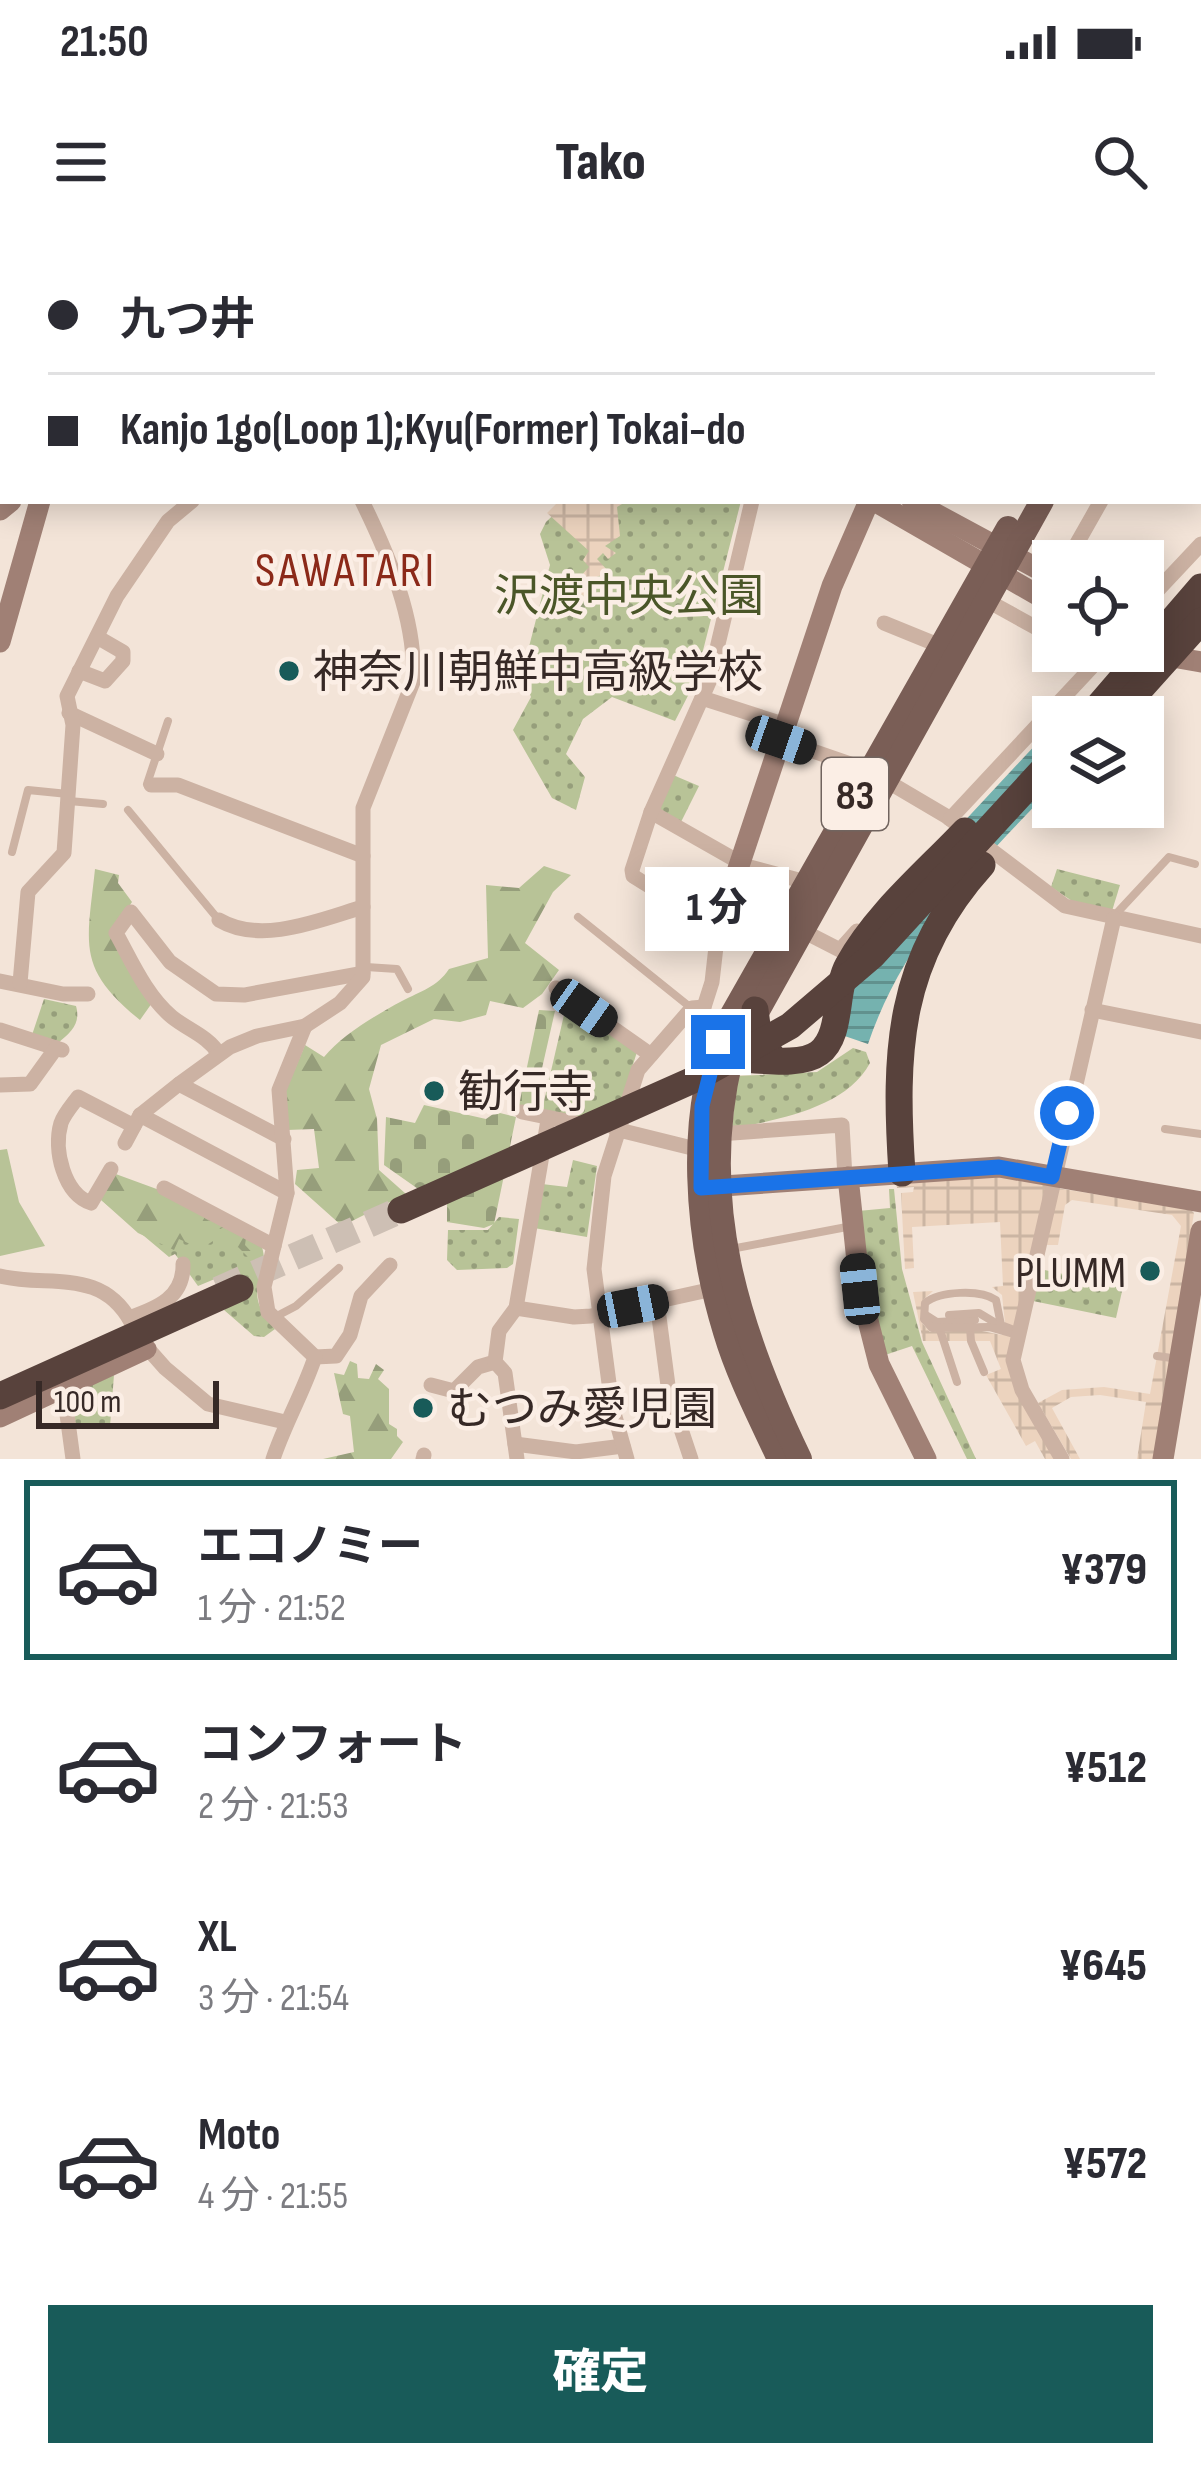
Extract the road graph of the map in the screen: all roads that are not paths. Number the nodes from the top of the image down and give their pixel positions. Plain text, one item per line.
1 (39, 504) edge
2 (188, 504) edge
3 (364, 504) edge
4 (751, 504) edge
5 (922, 504) edge
6 (1022, 504) edge
7 (1040, 504) edge
8 (1100, 504) edge
9 (868, 506) edge
10 (1083, 540) edge
11 (1201, 544) edge
12 (999, 560) junction
13 (1032, 571) edge
14 (1164, 583) edge
15 (1201, 585) edge
16 (1032, 587) edge
17 (986, 601) junction
18 (1201, 606) edge
19 (1201, 621) edge
20 (884, 623) dead end
21 (1164, 624) edge
22 (1032, 626) edge
23 (1164, 628) edge
24 (1201, 636) edge
25 (97, 637) junction
26 (0, 643) edge
27 (938, 645) junction
28 (1164, 654) edge
29 (1201, 662) edge
30 (80, 671) junction
31 (1087, 672) edge
32 (1118, 672) edge
33 (1095, 696) edge
34 (1107, 696) edge
35 (1120, 696) edge
36 (1134, 696) edge
37 (701, 698) junction
38 (69, 713) junction
39 (168, 721) dead end
40 (783, 733) junction
41 (157, 754) junction
42 (1032, 759) edge
43 (877, 775) junction
44 (1032, 782) edge
45 (151, 785) joint
46 (1032, 794) edge
47 (69, 797) junction
48 (103, 804) dead end
49 (128, 810) dead end
50 (1032, 810) edge
51 (651, 812) junction
52 (954, 830) junction
53 (12, 852) dead end
54 (363, 856) junction
55 (739, 863) junction
56 (1196, 864) dead end
57 (806, 882) junction
58 (363, 907) junction
59 (578, 917) dead end
60 (1114, 917) junction
61 (219, 920) joint
62 (718, 929) junction
63 (801, 930) junction
64 (1201, 936) edge
65 (364, 970) junction
66 (0, 981) edge
67 (20, 983) junction
68 (556, 988) dead end
69 (408, 989) dead end
70 (88, 994) dead end
71 (698, 1008) junction
72 (755, 1010) junction
73 (1092, 1010) junction
74 (305, 1026) junction
75 (0, 1030) edge
76 (1201, 1032) edge
77 (727, 1047) junction
78 (219, 1054) junction
79 (651, 1055) junction
80 (776, 1059) junction
81 (179, 1084) junction
82 (0, 1085) edge
83 (522, 1112) dead end
84 (137, 1120) junction
85 (548, 1120) junction
86 (1165, 1129) dead end
87 (620, 1130) junction
88 (1201, 1134) edge
89 (284, 1139) junction
90 (709, 1142) junction
91 (125, 1143) dead end
92 (111, 1169) dead end
93 (902, 1173) junction
94 (847, 1177) junction
95 (1052, 1177) junction
96 (710, 1187) junction
97 (164, 1188) dead end
98 (287, 1193) junction
99 (1201, 1202) edge
100 (853, 1225) junction
101 (1201, 1231) edge
102 (274, 1246) junction
103 (726, 1250) junction
104 (183, 1264) dead end
105 (390, 1265) dead end
106 (338, 1268) dead end
107 (0, 1276) edge
108 (240, 1288) tunnel mouth
109 (713, 1289) junction
110 (657, 1302) junction
111 (516, 1308) junction
112 (925, 1313) junction
113 (599, 1314) junction
114 (949, 1315) dead end
115 (274, 1318) junction
116 (973, 1324) junction
117 (1001, 1325) junction
118 (940, 1330) junction
119 (1019, 1334) junction
120 (143, 1344) joint
121 (315, 1357) junction
122 (495, 1362) junction
123 (984, 1372) dead end
124 (957, 1382) dead end
125 (63, 1385) junction
126 (430, 1385) dead end
127 (0, 1396) edge
128 (0, 1417) edge
129 (285, 1422) junction
130 (516, 1451) edge
131 (625, 1452) edge
132 (793, 1458) edge
133 (924, 1458) edge
134 (73, 1459) edge
135 (273, 1459) edge
136 (692, 1459) edge
137 (1062, 1459) edge
138 (1162, 1459) edge

1 - 26 street
2 - 25 street
3 - 54 street
4 - 37 street
5 - 12 street
6 - 12 main road, 83
7 - 12 main road, 83
8 - 10 street
9 - 12 street
9 - 40 street
11 - 14 street
12 - 13 street
12 - 16 street
12 - 17 main road, 83
12 - 27 main road, 83
15 - 21 highway
15 - 34 highway
17 - 22 street
17 - 43 main road, 83
18 - 35 highway
19 - 36 highway
20 - 27 street
23 - 24 street
25 - 30 street
25 - 30 street
27 - 43 main road, 83
28 - 29 street
30 - 38 street
31 - 52 street
32 - 33 highway
37 - 40 street
37 - 51 street
38 - 41 street
38 - 47 street
39 - 41 lane
40 - 43 street
40 - 55 street
41 - 45 lane
42 - 52 highway
43 - 52 street
43 - 57 main road, 83
43 - 63 main road, 83
44 - 46 highway
45 - 54 street
47 - 48 lane
47 - 53 lane
47 - 67 street
49 - 61 lane
50 - 93 highway
51 - 55 street
51 - 62 street
52 - 60 street
52 - 63 street
52 - 80 highway
54 - 58 street
55 - 57 street
55 - 62 street
56 - 60 lane
57 - 77 main road, 83
58 - 61 street
58 - 65 street
59 - 71 lane
60 - 64 street
60 - 73 street
62 - 71 street
63 - 72 main road, 83
65 - 69 lane
65 - 74 street
65 - 78 street
66 - 67 street
67 - 70 street
68 - 79 street
71 - 77 street
71 - 79 street
72 - 77 main road, 83
72 - 80 highway
73 - 76 street
73 - 95 street
74 - 78 street
74 - 89 street
75 - 82 street
77 - 80 highway
77 - 90 main road, 83
78 - 81 street
79 - 87 street
81 - 84 street
81 - 89 street
83 - 85 street
84 - 91 street
84 - 92 street
84 - 98 street
85 - 87 street
85 - 111 street
86 - 88 lane
87 - 90 street
87 - 113 street
89 - 98 street
90 - 94 street
90 - 96 main road, 83
93 - 94 street
93 - 95 street
94 - 96 street
94 - 100 street
95 - 99 street
95 - 119 street
96 - 103 main road, 83
96 - 109 main road, 83
97 - 102 street
98 - 102 street
100 - 103 lane
100 - 133 street
101 - 138 street
102 - 115 street
103 - 132 main road, 83
104 - 107 street
105 - 121 street
106 - 115 lane
108 - 127 highway
109 - 110 street
109 - 132 main road, 83
110 - 113 street
110 - 136 street
111 - 113 street
111 - 122 street
112 - 116 lane
112 - 117 lane
112 - 118 lane
113 - 131 street
114 - 117 lane
115 - 121 street
116 - 118 lane
116 - 119 lane
116 - 123 lane
117 - 119 lane
118 - 124 lane
119 - 137 street
120 - 125 street
120 - 129 street
121 - 129 street
122 - 126 street
122 - 130 street
125 - 128 street
125 - 134 street
129 - 135 street
130 - 131 street

